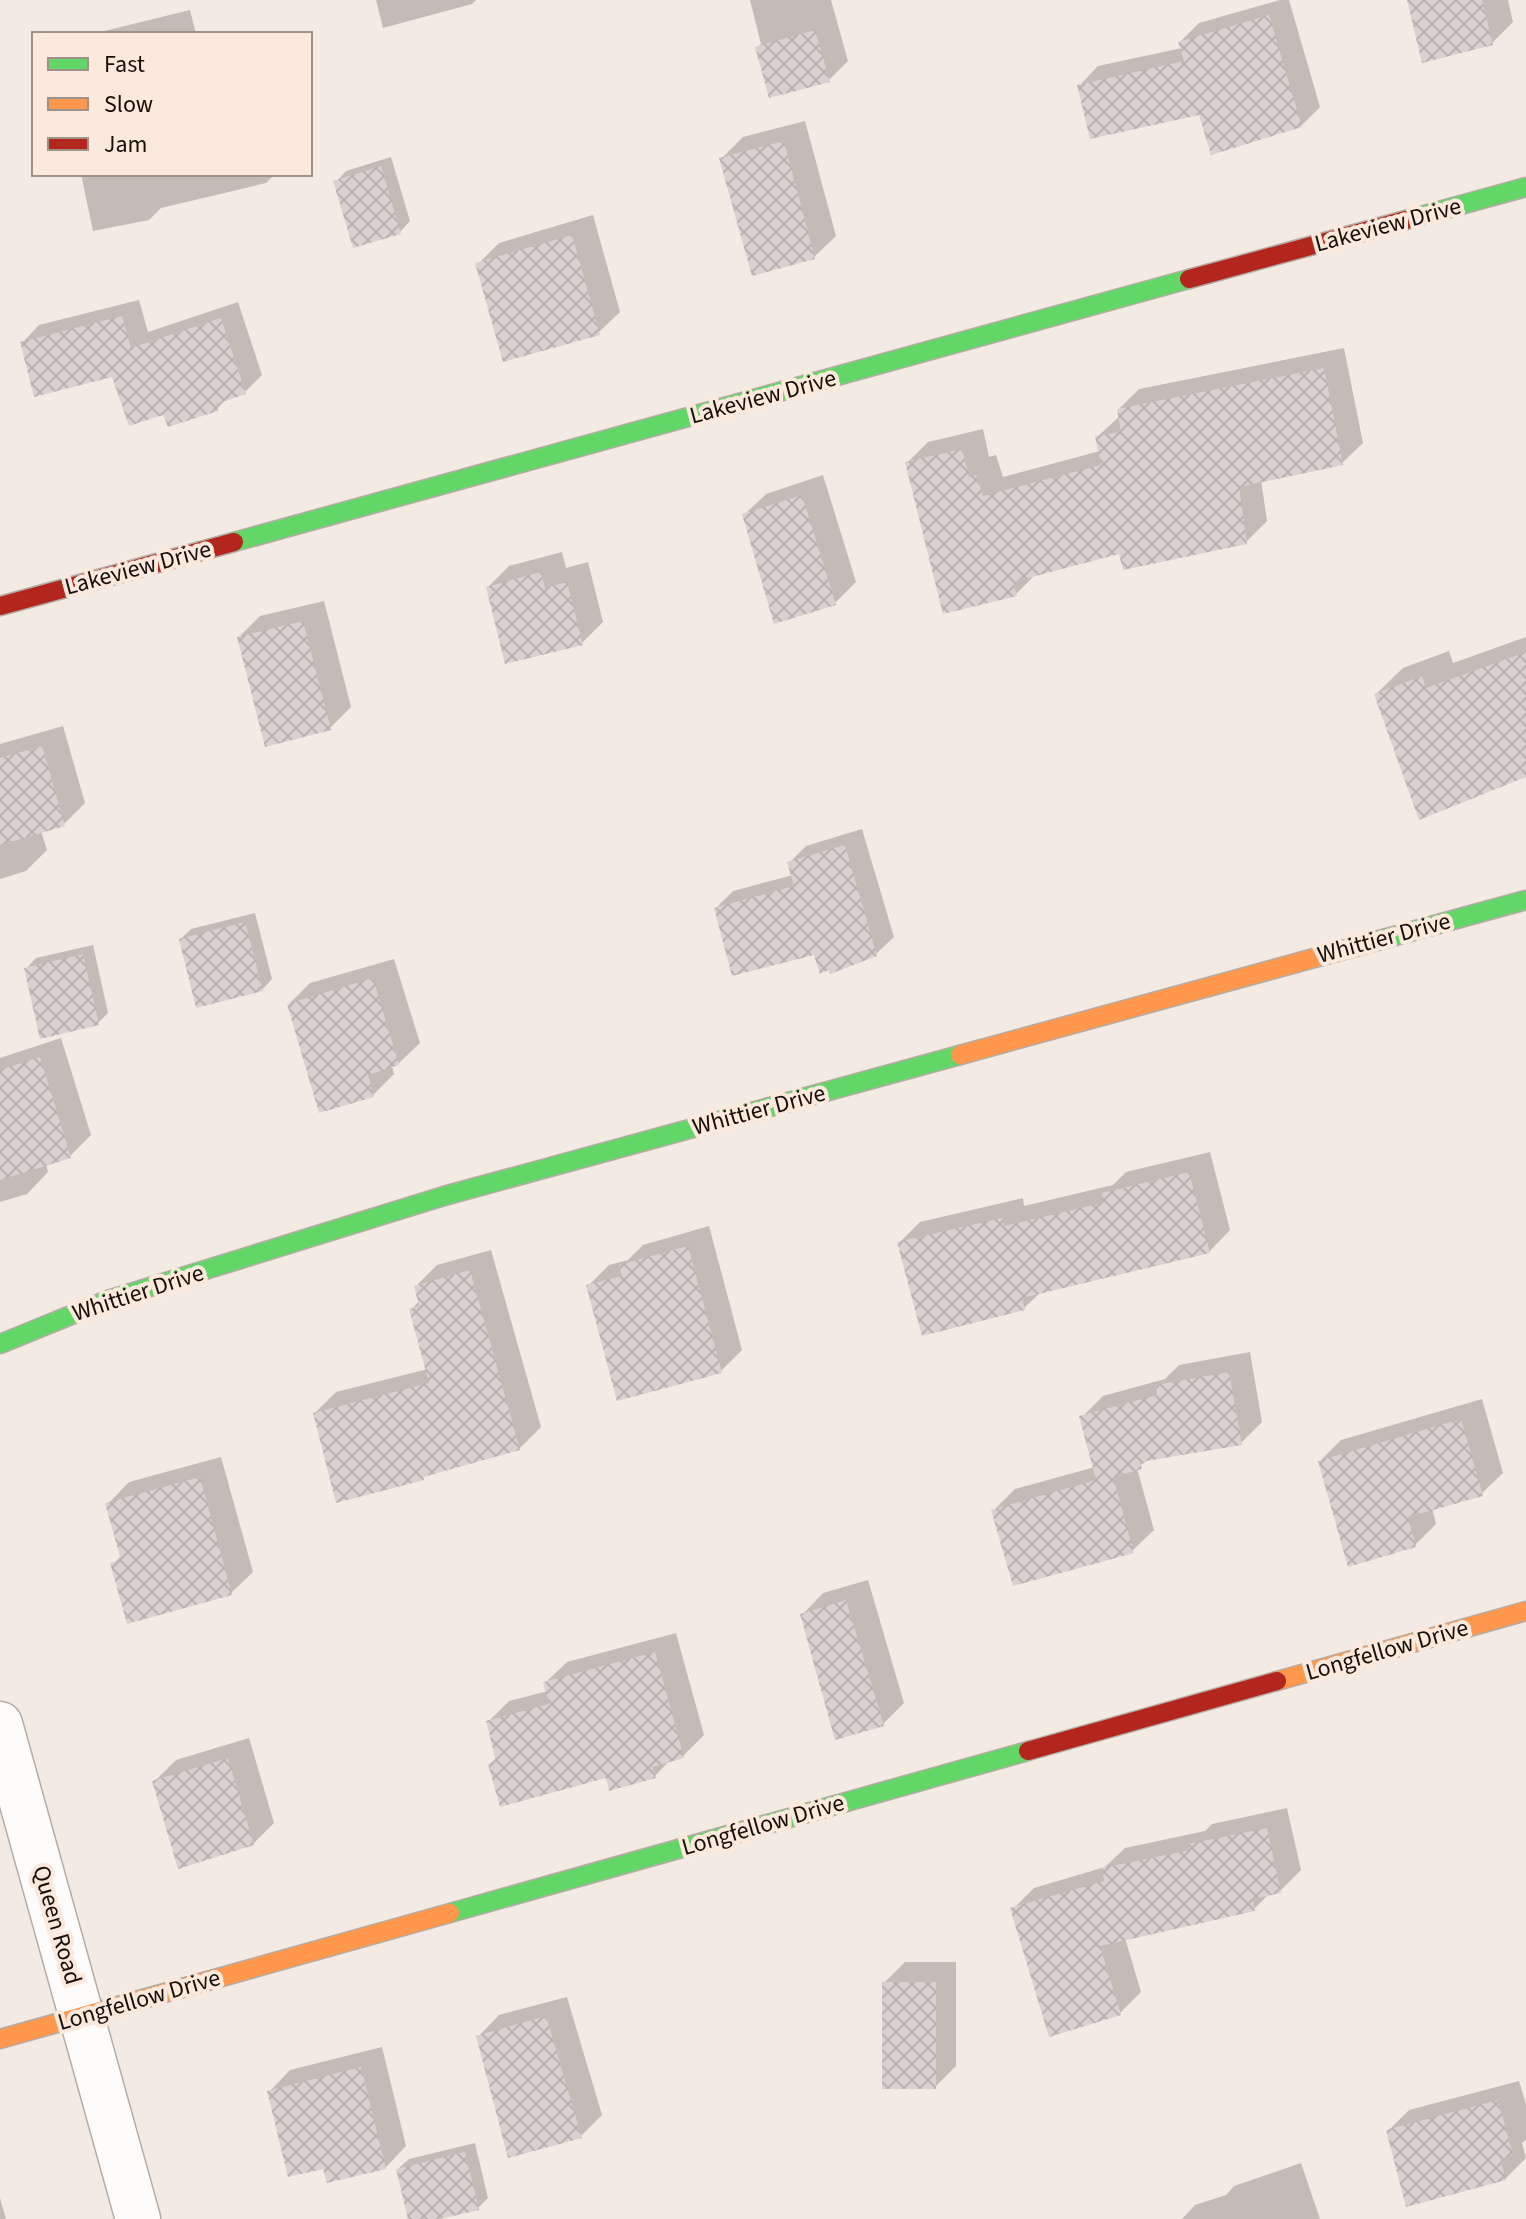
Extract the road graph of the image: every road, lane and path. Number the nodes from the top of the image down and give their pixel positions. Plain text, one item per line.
1 (1526, 187) edge
2 (0, 606) edge
3 (1526, 900) edge
4 (0, 1344) edge
5 (1526, 1611) edge
6 (0, 1724) edge
7 (83, 2015) junction
8 (0, 2039) edge
9 (138, 2219) edge

1 - 2 street, Lakeview Drive
3 - 4 street, Whittier Drive
5 - 7 street, Longfellow Drive
6 - 7 street, Queen Road
7 - 8 street, Longfellow Drive
7 - 9 street, Queen Road

